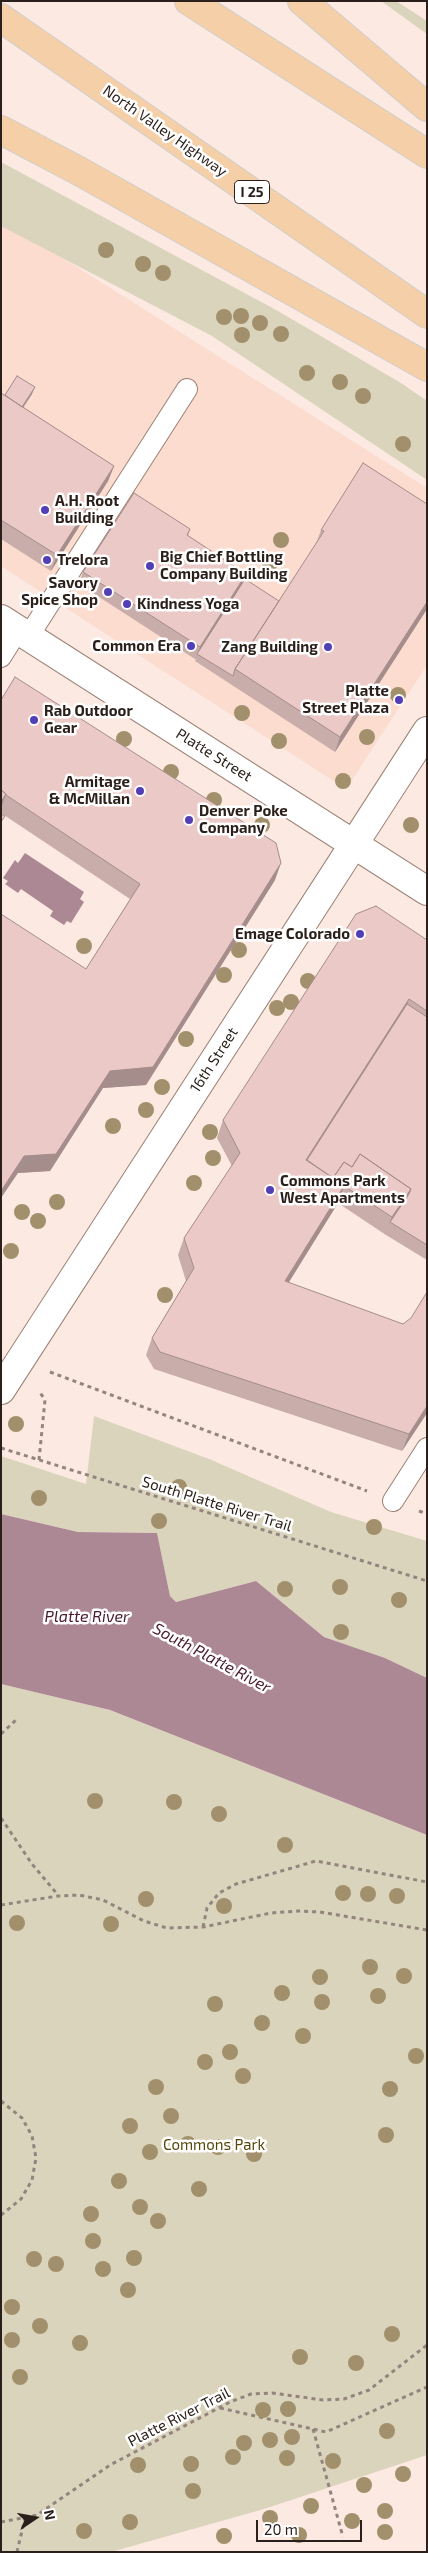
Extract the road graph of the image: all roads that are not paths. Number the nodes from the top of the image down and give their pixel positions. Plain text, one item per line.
1 (189, 1) edge
2 (302, 1) edge
3 (1, 18) edge
4 (427, 107) edge
5 (1, 130) edge
6 (427, 154) edge
7 (427, 314) edge
8 (427, 367) edge
9 (187, 389) dead end
10 (16, 628) edge
11 (1, 657) edge
12 (427, 731) edge
13 (354, 844) junction
14 (427, 891) edge
15 (9, 1377) edge
16 (427, 1448) edge
17 (393, 1501) road end

1 - 6 highway
2 - 4 highway
3 - 7 highway, North Valley Highway / I 25
5 - 8 highway
9 - 10 lane
10 - 11 lane
10 - 13 street, Platte Street
12 - 13 street, 16th Street
13 - 14 street, Platte Street
13 - 15 street, 16th Street
16 - 17 lane

